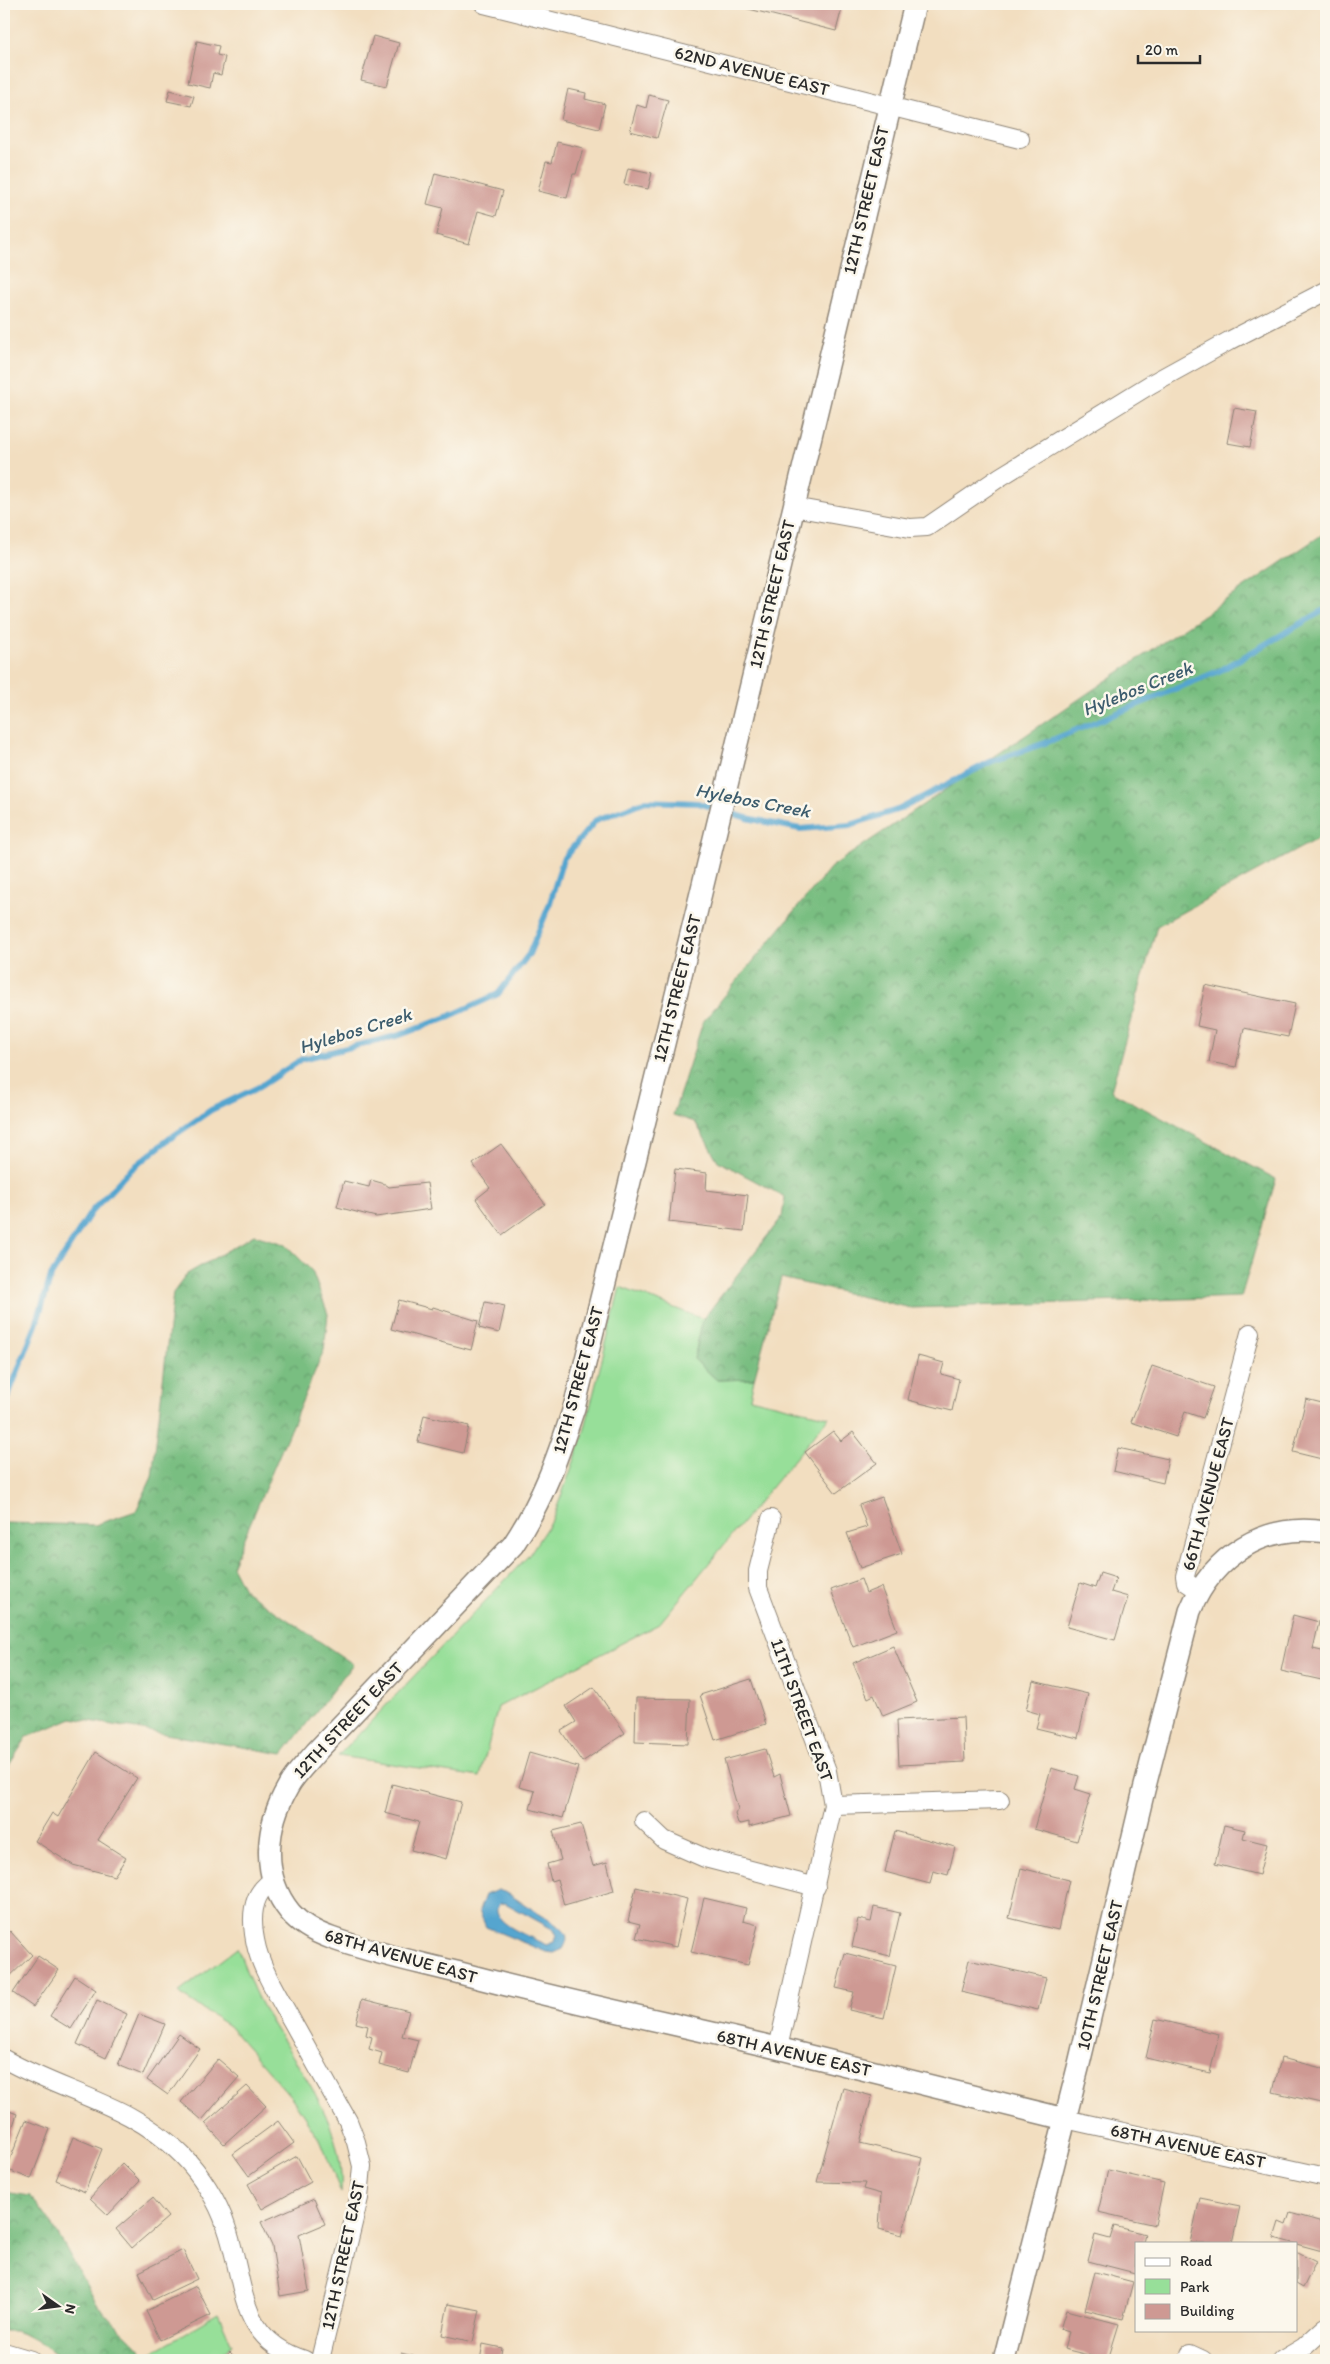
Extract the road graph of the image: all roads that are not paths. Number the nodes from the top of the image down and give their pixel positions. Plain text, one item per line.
1 (484, 4) edge
2 (915, 4) edge
3 (889, 105) junction
4 (1020, 139) dead end
5 (1326, 291) edge
6 (793, 507) junction
7 (1250, 1334) dead end
8 (771, 1519) dead end
9 (1326, 1532) edge
10 (1198, 1590) junction
11 (1000, 1800) dead end
12 (833, 1805) junction
13 (644, 1821) dead end
14 (816, 1887) junction
15 (275, 1888) junction
16 (778, 2048) junction
17 (4, 2059) edge
18 (1065, 2119) junction
19 (1326, 2176) edge
20 (1326, 2327) edge
21 (4, 2352) edge
22 (31, 2360) edge
23 (305, 2360) edge
24 (320, 2360) edge
25 (1004, 2360) edge
26 (1282, 2360) edge

1 - 3 street, 62ND AVENUE EAST
2 - 3 street, 12TH STREET EAST
3 - 4 street, 62ND AVENUE EAST
3 - 6 street, 12TH STREET EAST
5 - 6 street
6 - 15 street, 12TH STREET EAST
7 - 10 street, 66TH AVENUE EAST
8 - 12 street, 11TH STREET EAST
9 - 10 street, 66TH AVENUE EAST
10 - 18 street, 10TH STREET EAST
11 - 12 street
12 - 14 street, 11TH STREET EAST
13 - 14 street
14 - 16 street, 11TH STREET EAST
15 - 16 street, 68TH AVENUE EAST
15 - 24 street, 12TH STREET EAST
16 - 18 street, 68TH AVENUE EAST
17 - 23 street
18 - 19 street, 68TH AVENUE EAST
18 - 25 street, 10TH STREET EAST
20 - 26 street
21 - 22 street

